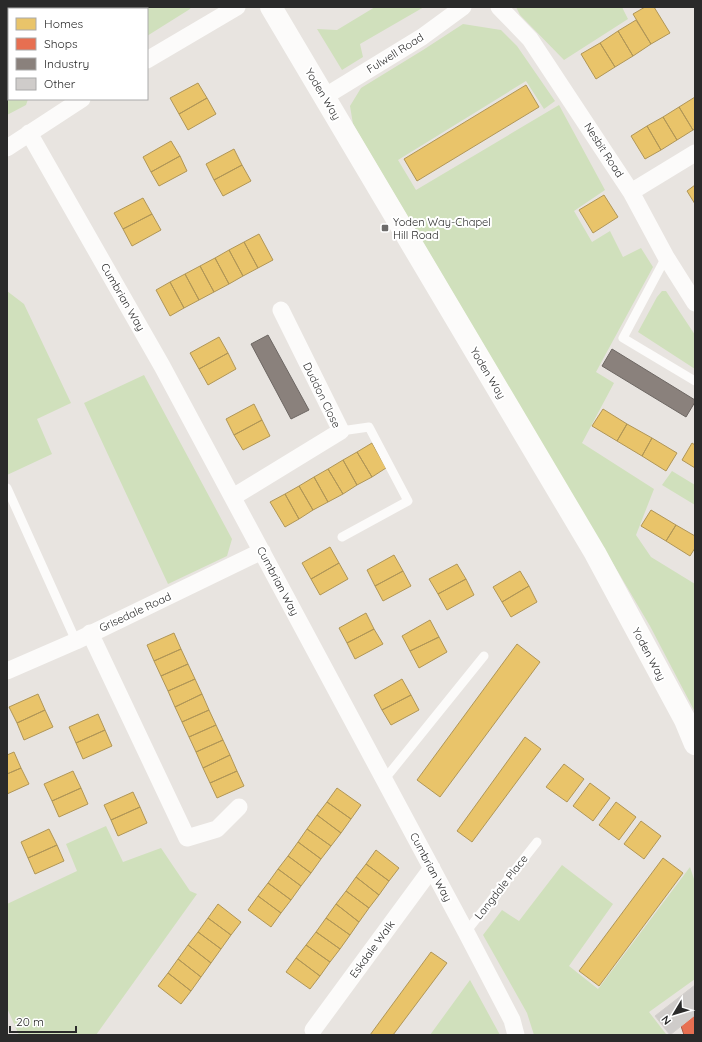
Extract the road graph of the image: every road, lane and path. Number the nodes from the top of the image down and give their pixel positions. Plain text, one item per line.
1 (237, 7) edge
2 (271, 7) edge
3 (463, 7) edge
4 (499, 7) edge
5 (148, 59) edge
6 (324, 97) junction
7 (78, 100) edge
8 (29, 132) junction
9 (7, 148) edge
10 (695, 153) edge
11 (631, 192) junction
12 (666, 257) junction
13 (695, 303) edge
14 (281, 310) dead end
15 (695, 381) edge
16 (340, 431) junction
17 (7, 488) edge
18 (233, 497) junction
19 (342, 537) dead end
20 (262, 551) junction
21 (83, 637) junction
22 (484, 656) dead end
23 (7, 671) edge
24 (695, 744) edge
25 (384, 780) junction
26 (239, 807) dead end
27 (537, 842) dead end
28 (432, 868) junction
29 (466, 932) junction
30 (313, 1030) dead end
31 (516, 1035) edge

1 - 5 street
2 - 6 main road, Yoden Way
3 - 6 street, Fulwell Road
4 - 11 street, Nesbit Road
6 - 24 main road, Yoden Way
7 - 8 street
8 - 9 street
8 - 18 street, Cumbrian Way
10 - 11 street
11 - 12 street, Nesbit Road
12 - 13 street, Nesbit Road
12 - 15 lane
14 - 16 street, Duddon Close
16 - 18 street, Duddon Close
16 - 19 lane
17 - 21 lane
18 - 20 street, Cumbrian Way
20 - 21 street, Grisedale Road
20 - 25 street, Cumbrian Way
21 - 23 street, Grisedale Road
21 - 26 street
22 - 25 lane
25 - 28 street, Cumbrian Way
27 - 29 lane, Langdale Place
28 - 29 street, Cumbrian Way
28 - 30 street, Eskdale Walk
29 - 31 street, Cumbrian Way

